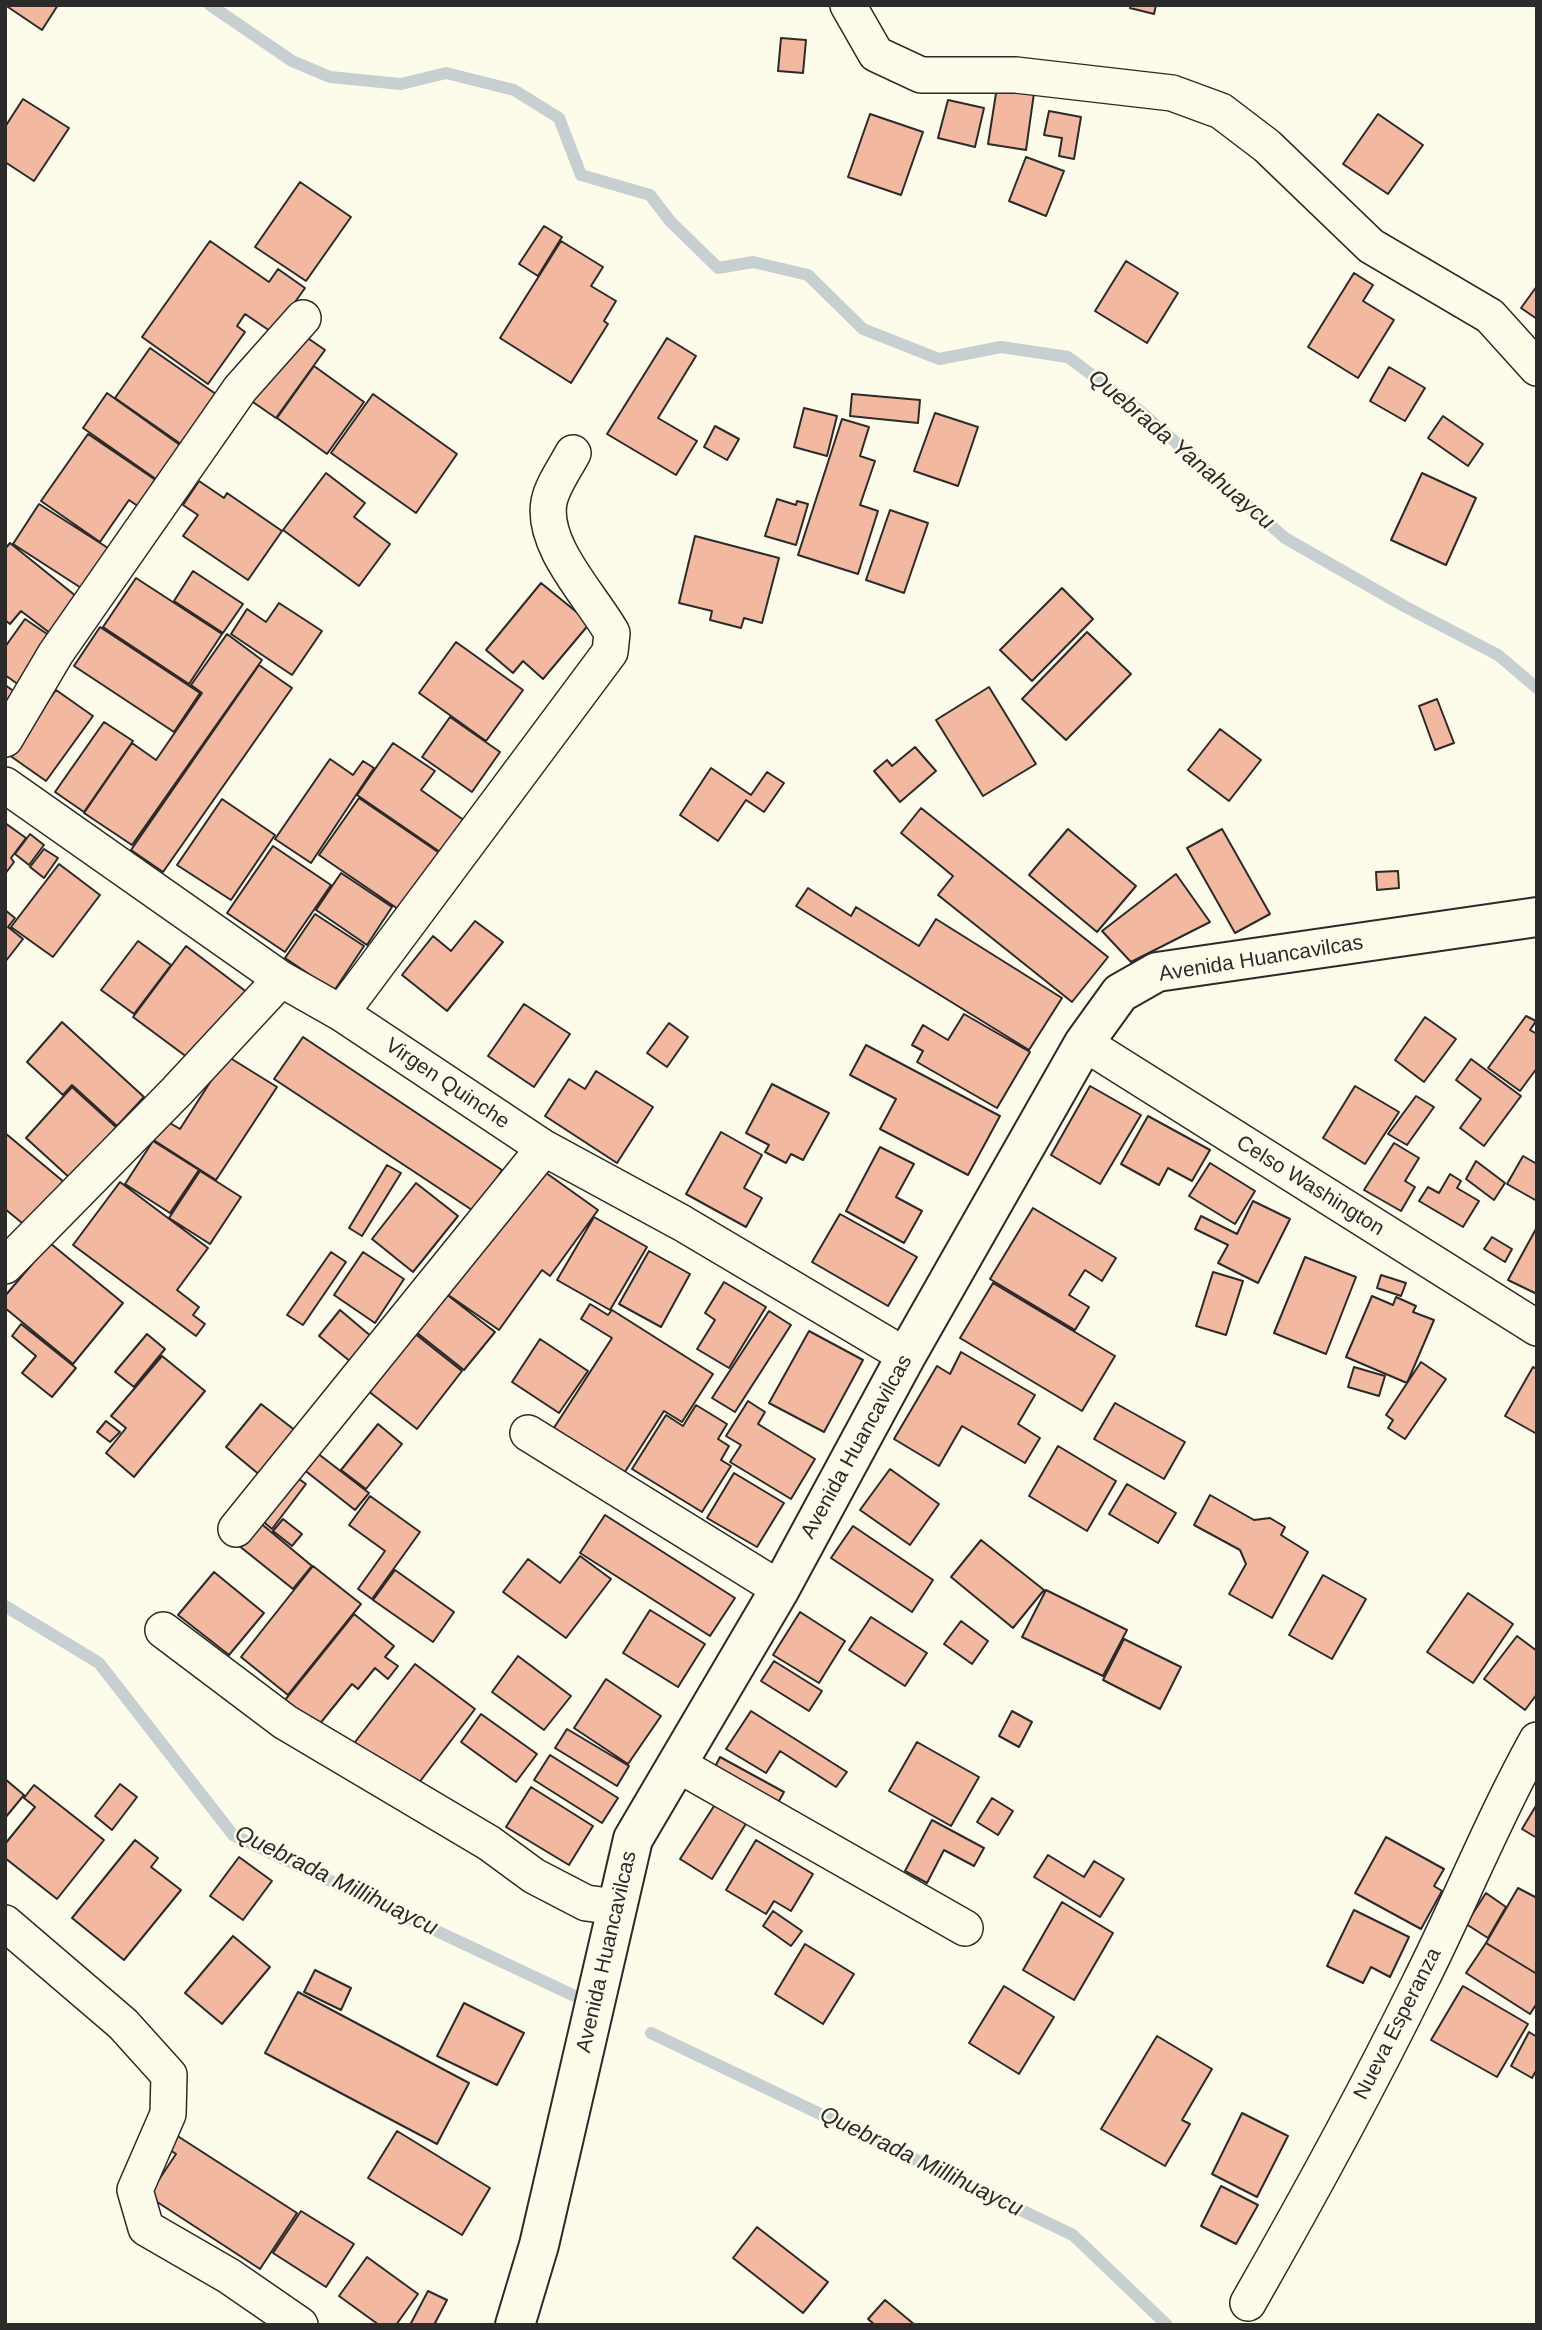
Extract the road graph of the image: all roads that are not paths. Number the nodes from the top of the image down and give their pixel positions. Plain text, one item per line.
1 (848, 5) edge
2 (303, 318) dead end
3 (1537, 368) edge
4 (573, 453) dead end
5 (5, 739) edge
6 (5, 785) edge
7 (1537, 917) edge
8 (281, 979) junction
9 (341, 1013) junction
10 (1084, 1043) junction
11 (544, 1148) junction
12 (5, 1266) edge
13 (1537, 1328) edge
14 (906, 1356) junction
15 (528, 1433) dead end
16 (236, 1529) dead end
17 (780, 1589) junction
18 (163, 1630) dead end
19 (1537, 1740) edge
20 (677, 1765) junction
21 (617, 1907) junction
22 (5, 1923) edge
23 (965, 1928) dead end
24 (1248, 2303) dead end
25 (300, 2325) edge
26 (514, 2325) edge

1 - 3 street
2 - 5 street
4 - 9 street
6 - 8 street, Virgen Quinche
7 - 10 street, Avenida Huancavilcas
8 - 9 street, Virgen Quinche
8 - 12 street
9 - 11 street, Virgen Quinche
10 - 13 street, Celso Washington
10 - 14 street, Avenida Huancavilcas
11 - 14 street, Virgen Quinche
11 - 16 street
14 - 17 street, Avenida Huancavilcas
15 - 17 street
17 - 20 street, Avenida Huancavilcas
18 - 21 street
19 - 24 street, Nueva Esperanza
20 - 21 street, Avenida Huancavilcas
20 - 23 street
21 - 26 street, Avenida Huancavilcas
22 - 25 street

